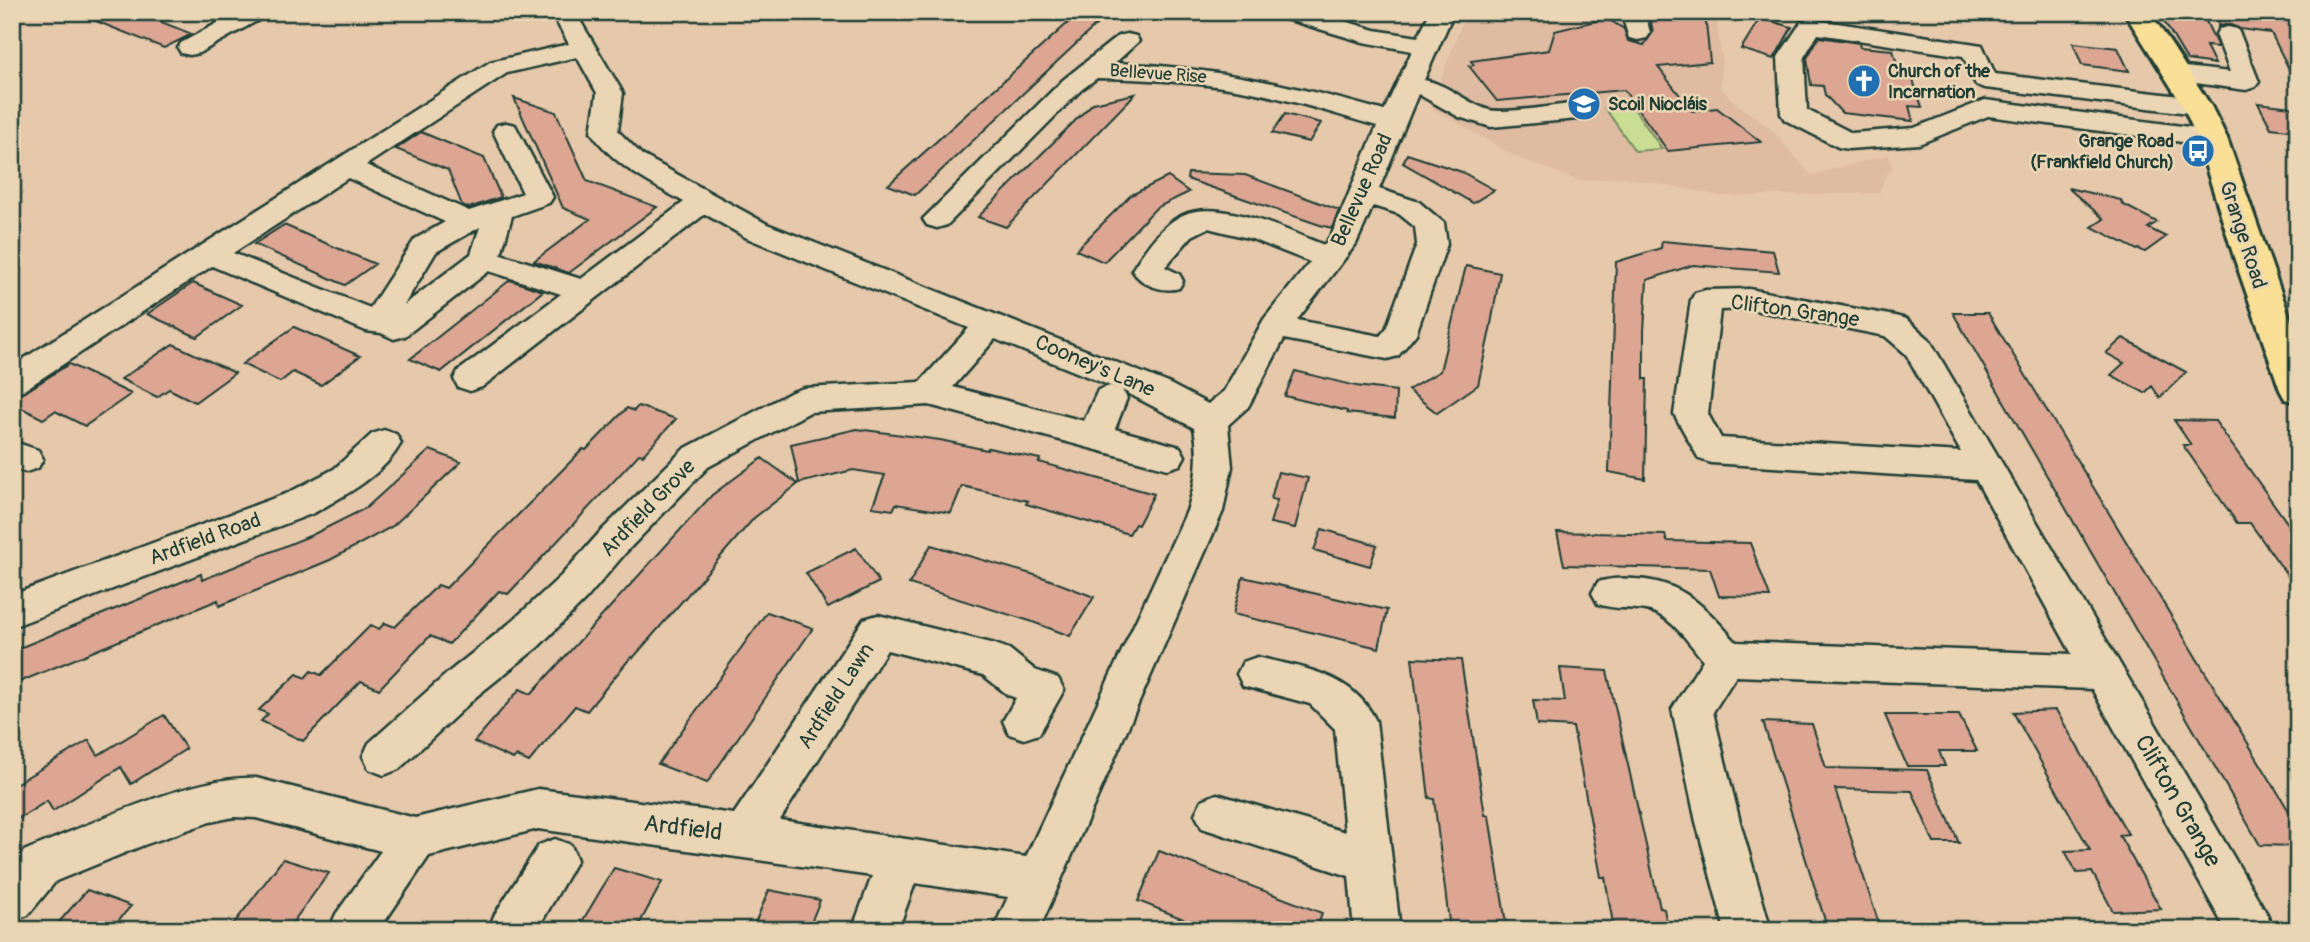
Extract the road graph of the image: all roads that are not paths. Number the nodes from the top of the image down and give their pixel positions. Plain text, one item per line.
1 (213, 12) edge
2 (563, 12) edge
3 (1287, 12) edge
4 (1442, 12) edge
5 (2137, 12) edge
6 (248, 17) edge
7 (2228, 34) dead end
8 (1127, 41) dead end
9 (1920, 41) junction
10 (1426, 46) junction
11 (190, 48) dead end
12 (584, 48) junction
13 (1091, 70) junction
14 (1928, 70) dead end
15 (2176, 74) junction
16 (1409, 85) junction
17 (2197, 106) junction
18 (1578, 111) dead end
19 (1392, 122) junction
20 (506, 131) dead end
21 (2212, 138) junction
22 (345, 166) junction
23 (1365, 194) junction
24 (703, 201) junction
25 (499, 211) junction
26 (937, 219) dead end
27 (468, 221) junction
28 (209, 254) junction
29 (485, 259) junction
30 (1330, 259) junction
31 (1168, 281) dead end
32 (585, 291) junction
33 (991, 323) junction
34 (1275, 327) junction
35 (394, 328) dead end
36 (470, 379) dead end
37 (12, 382) edge
38 (2298, 390) edge
39 (929, 393) junction
40 (1110, 398) dead end
41 (1210, 421) junction
42 (1094, 437) junction
43 (384, 443) dead end
44 (1167, 456) dead end
45 (1985, 467) junction
46 (1611, 593) dead end
47 (12, 611) edge
48 (1726, 659) junction
49 (2104, 672) junction
50 (1257, 674) dead end
51 (1024, 721) dead end
52 (384, 756) dead end
53 (1217, 814) dead end
54 (745, 836) junction
55 (415, 839) junction
56 (555, 860) dead end
57 (900, 861) junction
58 (1370, 861) junction
59 (26, 872) edge
60 (1038, 880) junction
61 (12, 899) edge
62 (352, 930) edge
63 (511, 930) edge
64 (875, 930) edge
65 (1016, 930) edge
66 (1377, 930) edge
67 (1748, 930) edge
68 (2251, 930) edge

1 - 6 street
2 - 12 street, Cooney's Lane
3 - 10 street
4 - 10 street, Bellevue Road
5 - 15 main road, Grange Road
6 - 11 street
7 - 15 street
8 - 13 street
9 - 14 street
9 - 17 street
9 - 21 street
10 - 16 street, Bellevue Road
12 - 22 street
12 - 24 street, Cooney's Lane
13 - 19 street, Bellevue Rise
13 - 26 street, Bellevue Rise
15 - 17 main road, Grange Road
16 - 18 street
16 - 19 street, Bellevue Road
17 - 21 main road, Grange Road
19 - 23 street, Bellevue Road
20 - 25 street
21 - 38 main road, Grange Road
22 - 27 street
22 - 28 street
23 - 30 street, Bellevue Road
23 - 34 street
24 - 32 street
24 - 33 street, Cooney's Lane
25 - 27 street
25 - 29 street
27 - 28 street
28 - 37 street
29 - 32 street
29 - 35 street
30 - 31 street
30 - 34 street, Bellevue Road
32 - 36 street
33 - 39 street
33 - 41 street, Cooney's Lane
34 - 41 street, Bellevue Road
39 - 42 street, Ardfield Grove
39 - 52 street, Ardfield Grove
40 - 42 street
41 - 60 street
42 - 44 street, Ardfield Grove
43 - 47 street, Ardfield Road
45 - 45 street, Clifton Grange
45 - 49 street, Clifton Grange
46 - 48 street
48 - 49 street
48 - 67 street
49 - 68 street, Clifton Grange
50 - 58 street
51 - 54 street, Ardfield Lawn
53 - 58 street
54 - 55 street, Ardfield
54 - 57 street, Ardfield
55 - 59 street, Ardfield
55 - 62 street
56 - 63 street
57 - 60 street, Ardfield
57 - 64 street
58 - 66 street
59 - 61 street
60 - 65 street

